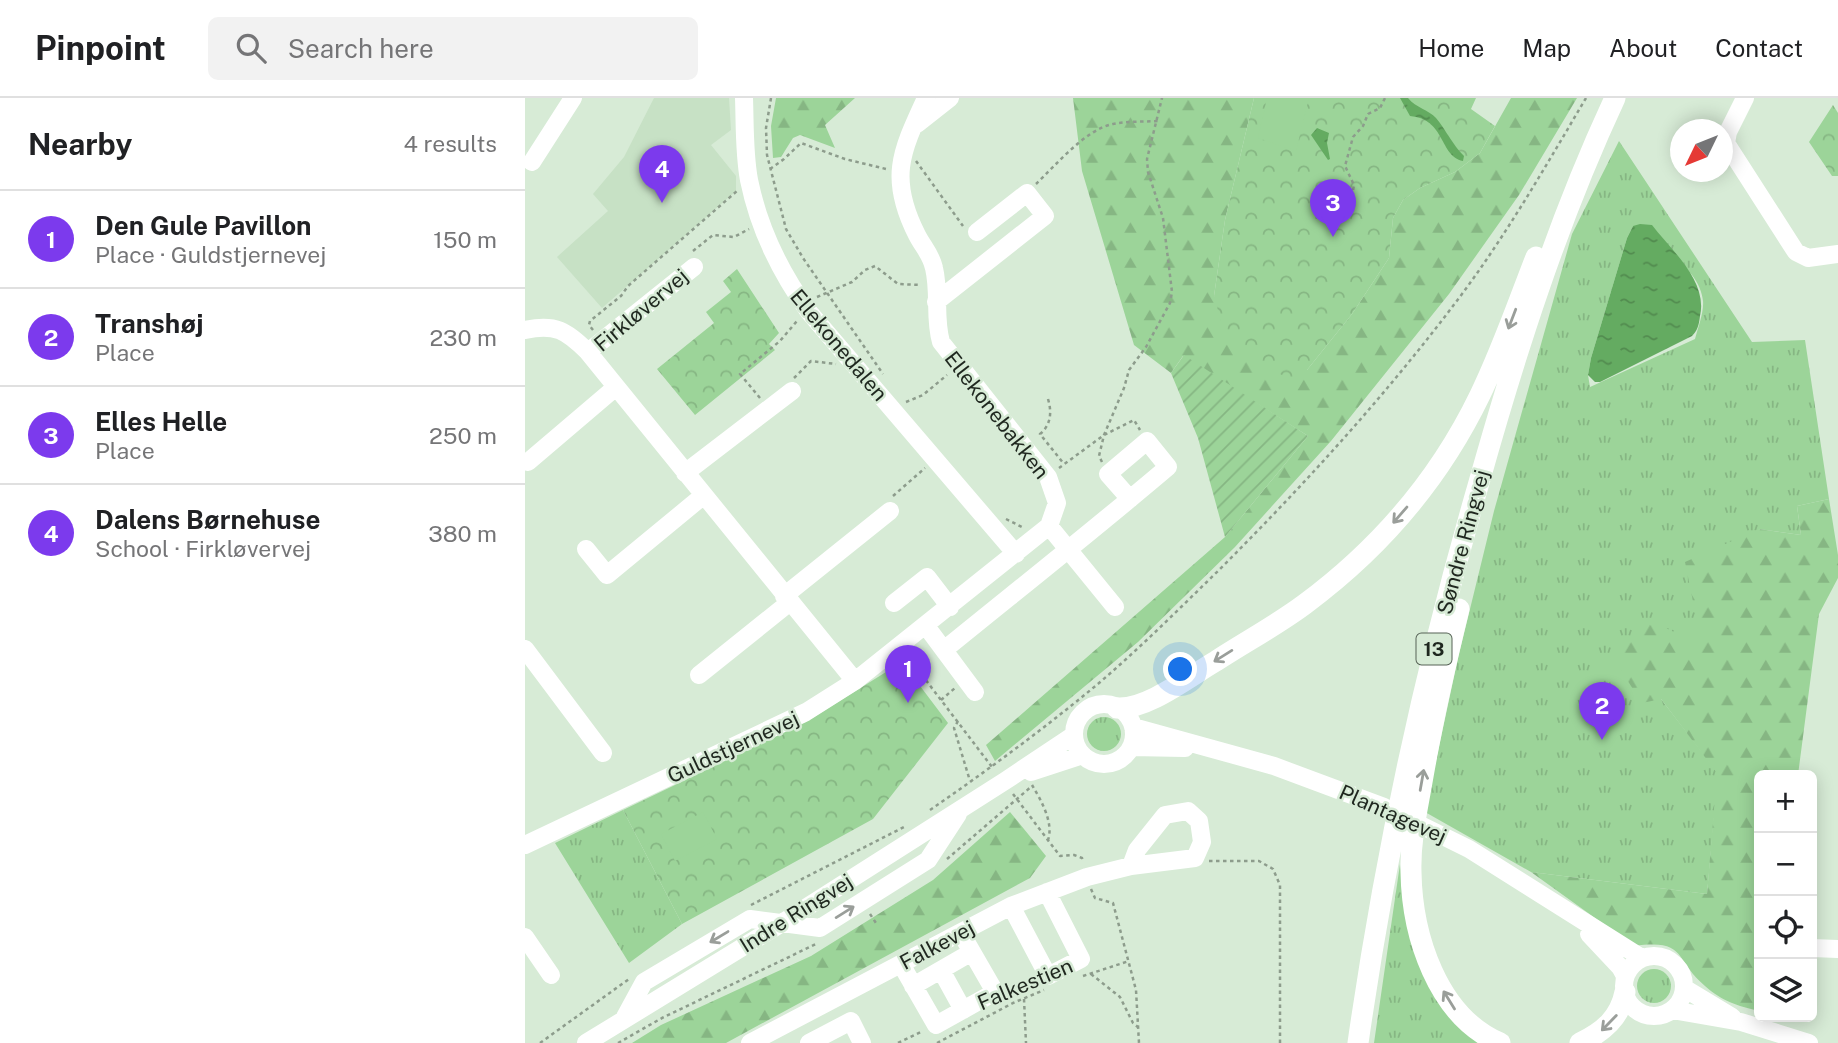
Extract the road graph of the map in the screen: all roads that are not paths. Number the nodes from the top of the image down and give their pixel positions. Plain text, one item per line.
1 (573, 98) edge
2 (744, 98) edge
3 (926, 98) edge
4 (950, 98) edge
5 (1605, 98) edge
6 (1615, 98) edge
7 (1745, 98) edge
8 (913, 127) junction
9 (532, 162) dead end
10 (977, 232) road end
11 (1838, 254) edge
12 (1547, 265) junction
13 (694, 267) road end
14 (936, 294) junction
15 (525, 330) edge
16 (595, 347) junction
17 (617, 387) junction
18 (792, 391) road end
19 (528, 462) dead end
20 (685, 473) junction
21 (704, 495) junction
22 (1130, 499) junction
23 (890, 511) road end
24 (1045, 529) junction
25 (586, 549) dead end
26 (1068, 550) junction
27 (1016, 554) junction
28 (787, 599) junction
29 (894, 603) dead end
30 (950, 607) junction
31 (1115, 607) dead end
32 (926, 626) junction
33 (525, 649) edge
34 (944, 650) junction
35 (699, 675) dead end
36 (855, 681) junction
37 (975, 692) dead end
38 (1117, 708) junction
39 (1133, 727) junction
40 (1075, 735) junction
41 (1131, 747) junction
42 (1202, 748) junction
43 (603, 754) dead end
44 (1083, 755) junction
45 (1005, 781) junction
46 (962, 808) junction
47 (525, 845) edge
48 (1132, 866) junction
49 (1047, 892) junction
50 (1011, 906) junction
51 (1569, 914) junction
52 (782, 923) junction
53 (961, 933) junction
54 (525, 937) edge
55 (1817, 948) edge
56 (1838, 948) edge
57 (972, 952) junction
58 (1642, 958) junction
59 (901, 964) junction
60 (941, 970) junction
61 (551, 975) dead end
62 (1625, 984) junction
63 (913, 985) junction
64 (1684, 988) junction
65 (963, 1010) junction
66 (1672, 1010) junction
67 (812, 1011) junction
68 (1741, 1022) junction
69 (937, 1034) edge
70 (821, 1040) edge
71 (586, 1043) edge
72 (750, 1043) edge
73 (862, 1043) edge
74 (1359, 1043) edge
75 (1500, 1043) edge
76 (1580, 1043) edge
77 (1809, 1043) edge

1 - 9 street
2 - 27 street, Ellekonedalen
3 - 8 street, Ellekonebakken
4 - 8 street, Ellekonebakken
5 -> 38 main road
6 - 12 main road, Søndre Ringvej / 13
7 - 11 street
8 - 14 street, Ellekonebakken
10 - 14 street
12 - 74 main road, Søndre Ringvej / 13
75 -> 12 main road
13 - 16 street, Firkløvervej
14 - 24 street, Ellekonebakken
15 - 16 street
16 - 17 street, Firkløvervej
17 - 19 street
17 - 20 street, Firkløvervej
18 - 20 street
20 - 21 street, Firkløvervej
21 - 25 street
21 - 28 street, Firkløvervej
22 - 22 street
22 - 26 street
23 - 28 street
24 - 26 street
24 - 27 street
26 - 31 street
26 - 34 street
27 - 30 street, Guldstjernevej
28 - 35 street
28 - 36 street, Firkløvervej
29 - 30 street
30 - 32 street, Guldstjernevej
32 - 34 street
32 - 36 street, Guldstjernevej
33 - 43 street
34 - 37 street
36 - 47 street, Guldstjernevej
38 - 39 street
38 - 40 street
39 - 41 street
39 - 42 street, Plantagevej
40 - 44 street
40 - 45 street, Indre Ringvej
41 - 42 street, Plantagevej
41 - 44 street
42 - 51 street, Plantagevej
44 - 45 street, Indre Ringvej
45 - 46 street, Indre Ringvej
46 - 52 street, Indre Ringvej
52 -> 46 street
48 - 48 street, Falkevej
48 - 49 street, Falkevej
49 - 50 street, Falkevej
49 - 50 street
50 - 53 street, Falkevej
51 - 58 street, Plantagevej
51 - 62 street, Plantagevej
52 - 71 street, Indre Ringvej
53 - 57 street
53 - 59 street, Falkevej
54 - 61 street
55 - 56 street
57 - 60 street
57 - 65 street
58 - 62 street
58 - 64 street
59 - 63 street
59 - 67 street, Falkevej
60 - 63 street
60 - 65 street
62 - 66 street
62 -> 76 main road
63 - 69 street
64 - 66 street
64 - 68 street
65 - 69 street
66 - 68 street
67 - 70 street
67 - 72 street, Falkevej
68 - 77 street
70 - 73 street

